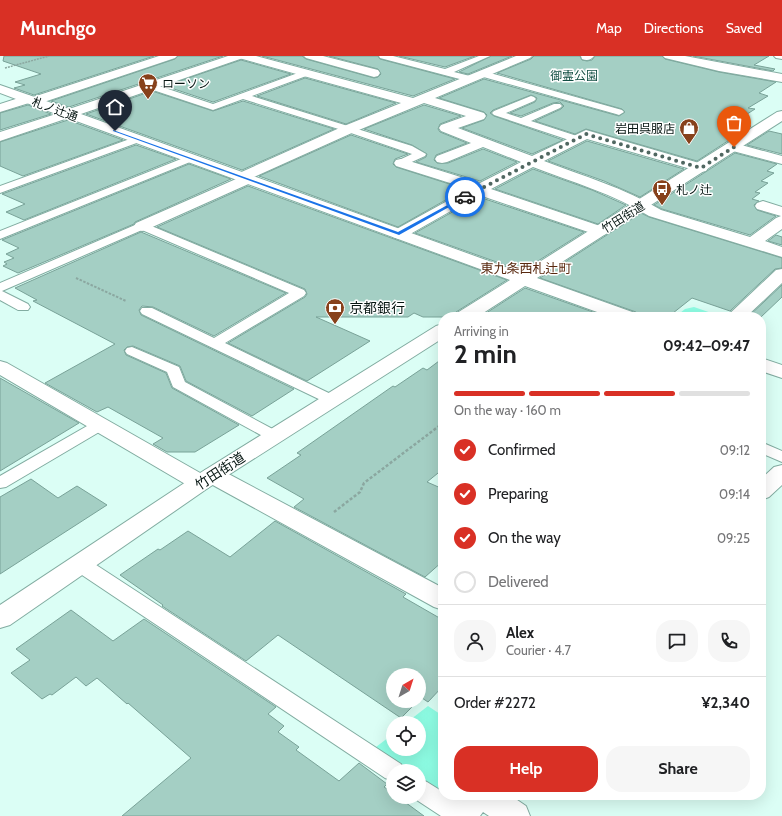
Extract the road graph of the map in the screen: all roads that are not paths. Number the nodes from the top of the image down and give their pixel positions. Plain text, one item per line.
1 (172, 56) edge
2 (211, 56) edge
3 (239, 56) edge
4 (242, 56) edge
5 (310, 56) edge
6 (383, 56) edge
7 (486, 56) edge
8 (526, 56) edge
9 (669, 56) edge
10 (446, 72) junction
11 (306, 73) junction
12 (483, 74) junction
13 (782, 78) edge
14 (471, 79) junction
15 (346, 84) junction
16 (150, 86) junction
17 (0, 89) edge
18 (242, 96) junction
19 (532, 99) dead end
20 (31, 100) junction
21 (418, 100) junction
22 (557, 106) dead end
23 (0, 108) edge
24 (53, 108) junction
25 (619, 112) dead end
26 (69, 114) junction
27 (780, 119) edge
28 (522, 121) junction
29 (0, 126) edge
30 (348, 129) junction
31 (0, 137) edge
32 (138, 139) junction
33 (576, 139) junction
34 (482, 143) junction
35 (734, 147) junction
36 (192, 158) junction
37 (442, 159) dead end
38 (782, 160) edge
39 (534, 162) junction
40 (401, 163) joint
41 (701, 168) junction
42 (245, 178) junction
43 (479, 189) junction
44 (0, 190) edge
45 (642, 205) junction
46 (763, 206) dead end
47 (782, 212) edge
48 (782, 221) edge
49 (142, 226) junction
50 (600, 232) junction
51 (0, 234) edge
52 (399, 234) junction
53 (752, 243) junction
54 (782, 252) edge
55 (782, 274) edge
56 (524, 279) junction
57 (0, 288) edge
58 (0, 295) edge
59 (23, 307) dead end
60 (147, 311) road end
61 (472, 312) edge
62 (614, 312) edge
63 (740, 312) edge
64 (438, 333) edge
65 (214, 344) junction
66 (132, 351) dead end
67 (766, 366) edge
68 (0, 367) edge
69 (782, 372) edge
70 (332, 400) junction
71 (100, 426) junction
72 (274, 436) junction
73 (766, 449) edge
74 (782, 456) edge
75 (782, 472) edge
76 (206, 479) junction
77 (0, 483) edge
78 (766, 487) edge
79 (80, 564) junction
80 (438, 597) edge
81 (0, 618) edge
82 (386, 766) edge
83 (426, 793) edge
84 (473, 800) edge
85 (492, 800) edge
86 (460, 816) edge
87 (514, 816) edge

1 - 20 street
2 - 24 street
3 - 16 street
4 - 11 street
5 - 15 street
6 - 10 lane
7 - 10 lane
8 - 12 street
9 - 13 street
10 - 14 lane
11 - 15 street
11 - 18 lane
12 - 14 street
12 - 25 lane
14 - 21 street
15 - 21 street
16 - 18 lane
16 - 26 street
17 - 20 street, 札ノ辻通
18 - 30 lane
19 - 28 lane
20 - 23 street
20 - 24 street, 札ノ辻通
21 - 30 street
21 - 34 street
22 - 28 lane
24 - 26 street, 札ノ辻通
24 - 29 street
26 - 31 street
26 - 32 street, 札ノ辻通
27 - 35 street, 竹田街道
28 - 33 lane
30 - 40 lane
30 - 42 street
32 - 36 street, 札ノ辻通
32 - 44 lane
33 - 39 street
33 - 41 street
34 - 37 street
34 - 39 street
35 - 38 street
35 - 41 street, 竹田街道
36 - 42 street, 札ノ辻通
36 - 51 lane
39 - 43 street
39 - 45 street
40 - 43 street
41 - 45 street, 竹田街道
42 - 49 street
42 - 52 street, 札ノ辻通
43 - 50 street
43 - 52 street
45 - 50 street, 竹田街道
45 - 53 street
46 - 47 street
48 - 53 street
49 - 57 lane
49 - 65 lane
50 - 56 street, 竹田街道
52 - 56 street, 札ノ辻通
53 - 54 street
55 - 63 street
56 - 61 street, 竹田街道
56 - 62 street, 札ノ辻通
58 - 59 lane
60 - 65 lane
64 - 70 street, 竹田街道
65 - 70 lane
66 - 72 lane
67 - 69 street
68 - 71 street
70 - 72 street, 竹田街道
71 - 76 street
71 - 77 lane
72 - 76 street, 竹田街道
73 - 74 lane
75 - 78 street
76 - 79 street, 竹田街道
76 - 80 street
79 - 81 street, 竹田街道
79 - 82 lane
83 - 86 lane
84 - 86 street
85 - 87 street

